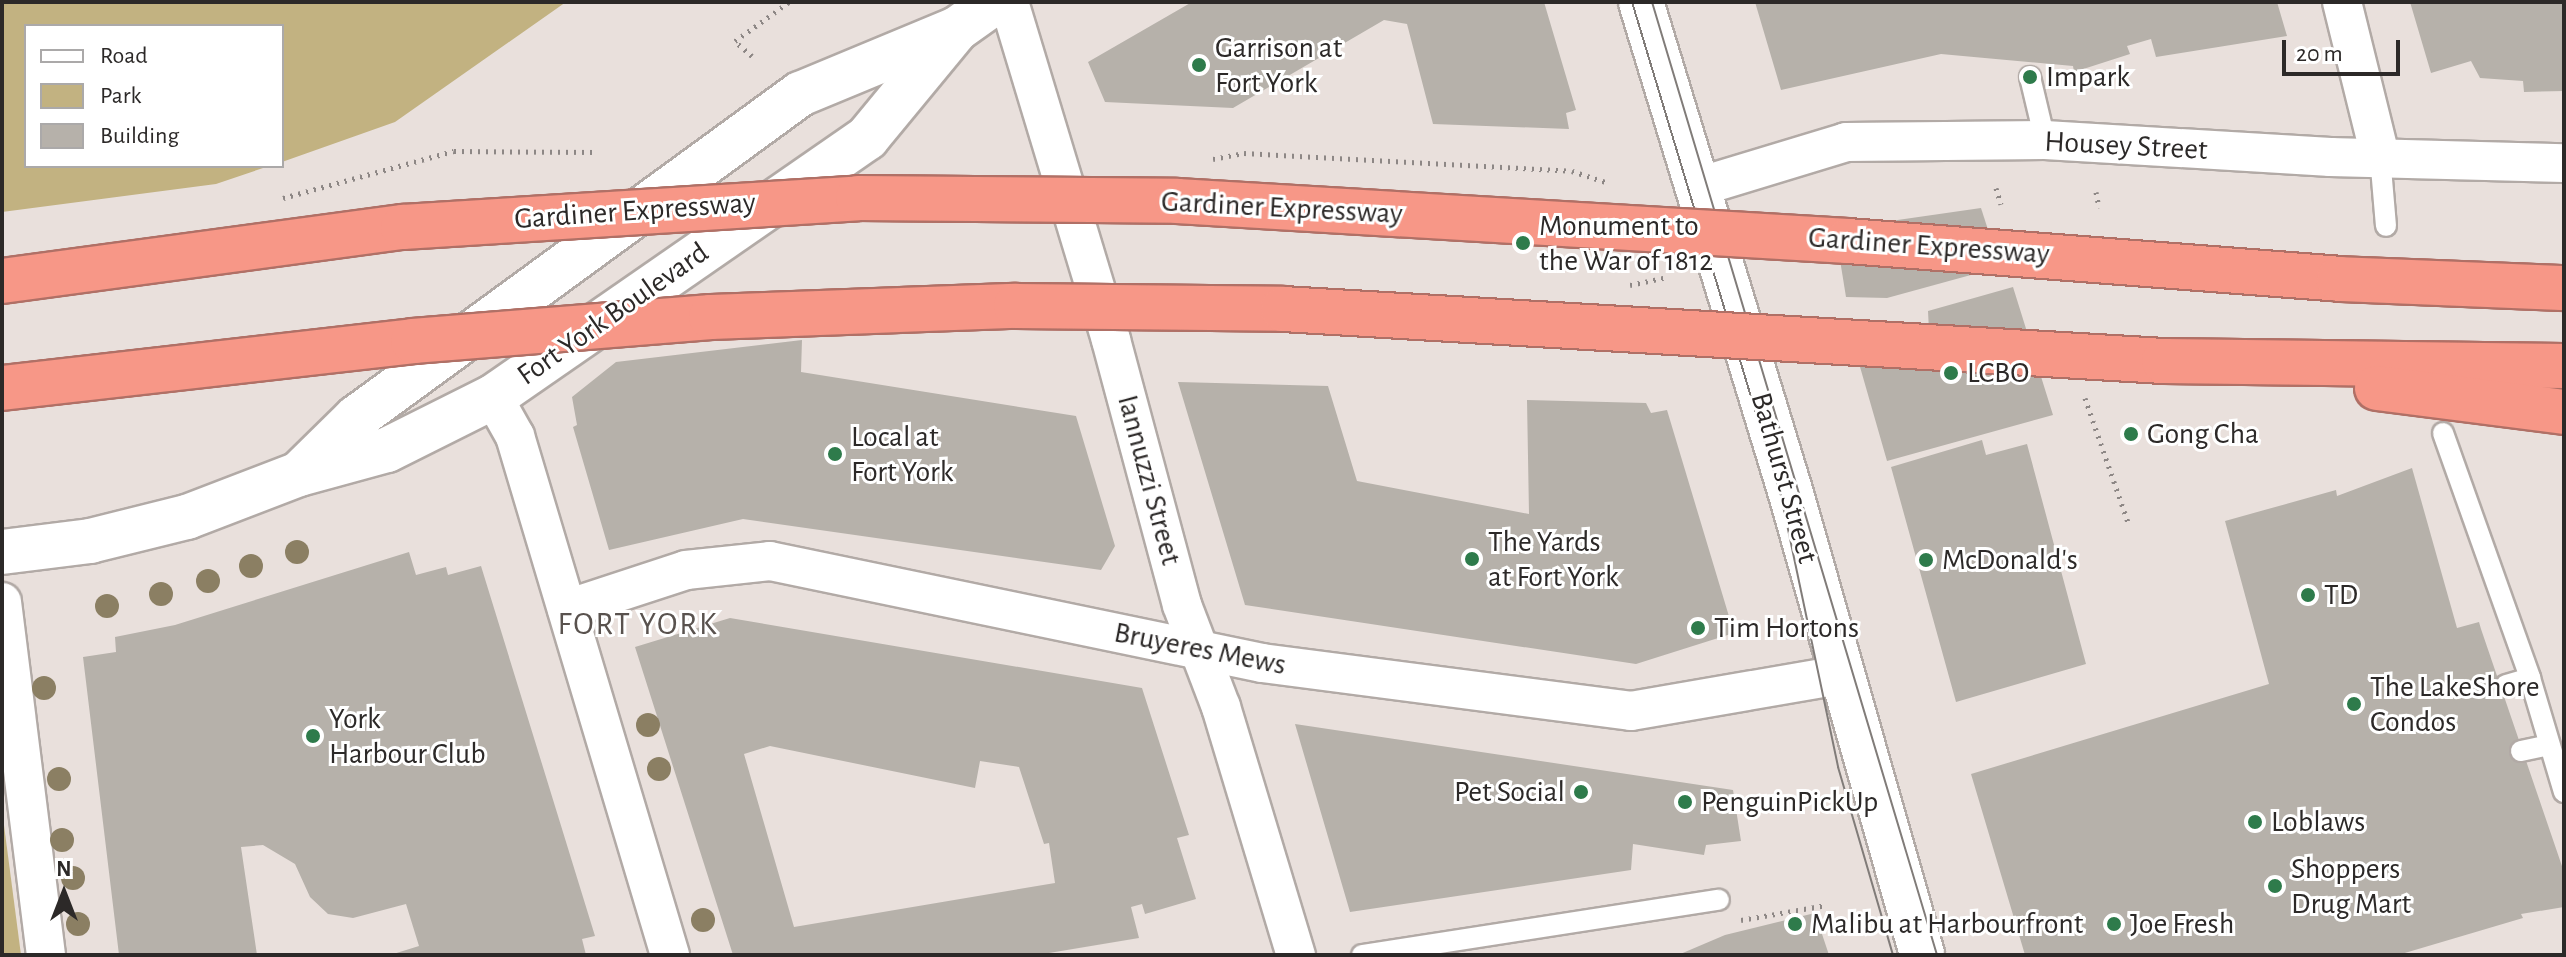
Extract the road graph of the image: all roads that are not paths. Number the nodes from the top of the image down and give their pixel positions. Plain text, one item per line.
1 (995, 2) edge
2 (1009, 2) edge
3 (1641, 2) edge
4 (2342, 2) edge
5 (957, 29) junction
6 (2030, 77) dead end
7 (2045, 140) junction
8 (2380, 156) junction
9 (2564, 163) edge
10 (1695, 188) junction
11 (2386, 226) dead end
12 (2564, 264) edge
13 (2339, 279) junction
14 (2, 281) edge
15 (2564, 288) edge
16 (2164, 361) junction
17 (2564, 366) edge
18 (2, 388) edge
19 (493, 397) junction
20 (2564, 412) edge
21 (2443, 433) dead end
22 (299, 474) junction
23 (2, 552) edge
24 (2, 602) edge
25 (567, 609) junction
26 (1198, 650) junction
27 (1840, 675) junction
28 (2530, 678) junction
29 (2501, 688) dead end
30 (2549, 745) junction
31 (2521, 751) dead end
32 (2564, 792) edge
33 (1719, 900) road end
34 (46, 955) edge
35 (670, 955) edge
36 (1296, 955) edge
37 (1362, 955) edge
38 (1922, 955) edge

1 - 5 street, Fort York Boulevard
2 - 26 street, Iannuzzi Street
3 - 10 street, Bathurst Street
4 - 8 street
5 - 19 street, Fort York Boulevard
5 - 22 street, Fort York Boulevard
6 - 7 lane
7 - 8 street, Housey Street
7 - 10 street, Housey Street
8 - 9 street, Housey Street
8 - 11 lane
10 - 27 street, Bathurst Street
12 - 13 highway, bridge
13 - 14 highway, Gardiner Expressway, bridge
13 - 15 highway, Gardiner Expressway, bridge
16 - 17 highway, bridge
16 - 18 highway, bridge
16 - 20 highway, bridge
19 - 22 street, Fort York Boulevard
19 - 25 street
21 - 28 lane
22 - 23 street, Fort York Boulevard
24 - 34 street
25 - 26 street, Bruyeres Mews
25 - 35 street
26 - 27 street, Bruyeres Mews
26 - 36 street, Iannuzzi Street
27 - 38 street, Bathurst Street
28 - 29 lane
28 - 30 lane
30 - 31 lane
30 - 32 lane
33 - 37 lane

